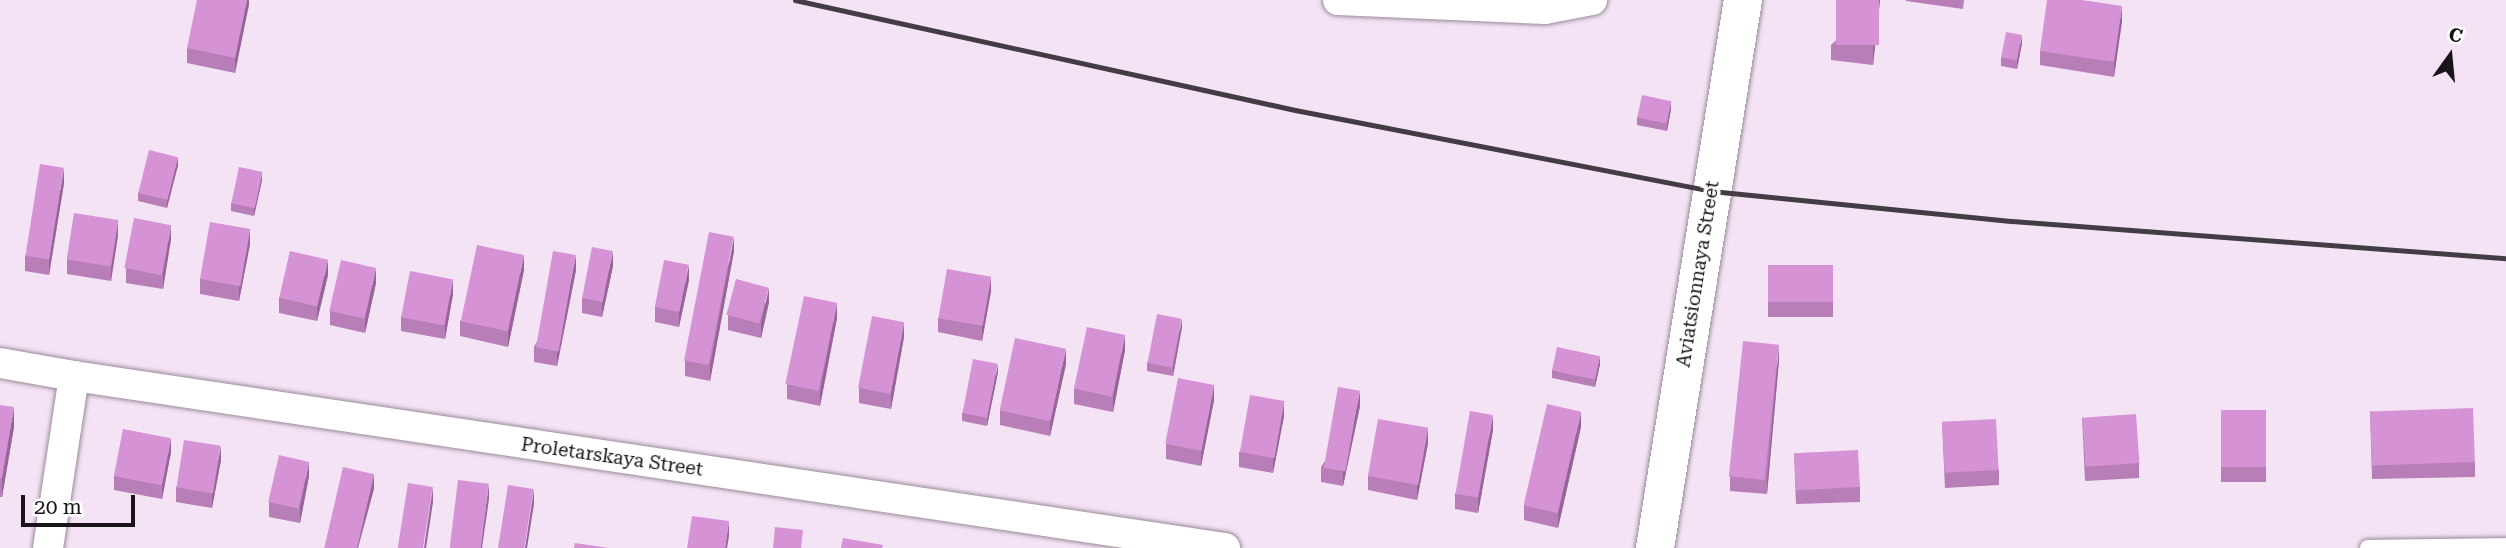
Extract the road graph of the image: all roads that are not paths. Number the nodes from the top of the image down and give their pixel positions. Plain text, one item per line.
1 (1338, 0) edge
2 (1591, 0) edge
3 (1743, 0) edge
4 (0, 363) edge
5 (74, 376) junction
6 (2506, 546) edge
7 (48, 548) edge
8 (1225, 548) edge
9 (1655, 548) edge
10 (2368, 548) edge

1 - 2 street
3 - 9 main road, Aviatsionnaya Street
4 - 5 street, Proletarskaya Street
5 - 7 street
5 - 8 street, Proletarskaya Street
6 - 10 lane

